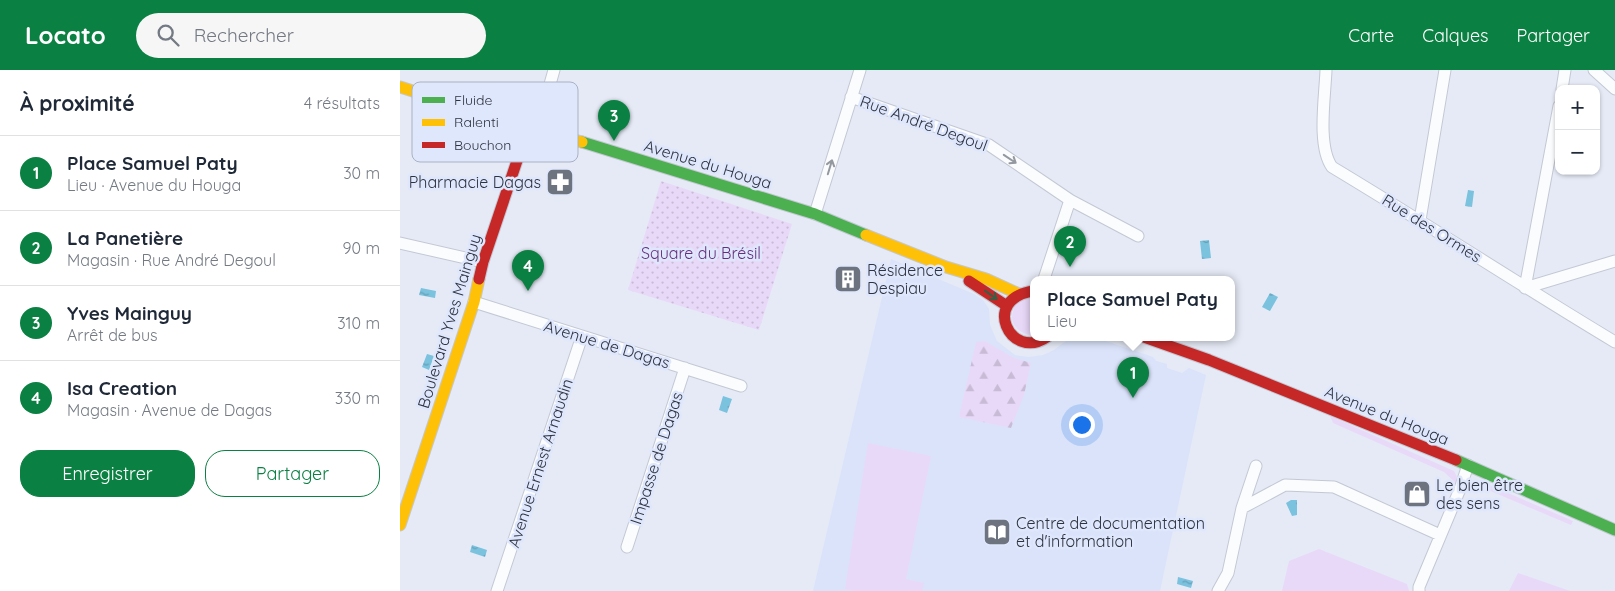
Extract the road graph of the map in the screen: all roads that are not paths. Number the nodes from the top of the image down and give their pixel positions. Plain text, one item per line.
1 (554, 70) edge
2 (860, 70) edge
3 (1326, 70) edge
4 (1445, 70) edge
5 (1566, 70) edge
6 (1594, 70) edge
7 (550, 82) edge
8 (1563, 85) edge
9 (400, 87) edge
10 (1615, 89) edge
11 (412, 91) edge
12 (851, 97) junction
13 (1555, 127) edge
14 (578, 141) edge
15 (520, 162) edge
16 (1070, 200) junction
17 (815, 214) junction
18 (1420, 220) junction
19 (1138, 236) dead end
20 (400, 243) edge
21 (1615, 261) edge
22 (483, 262) junction
23 (946, 267) junction
24 (1045, 276) edge
25 (1525, 288) junction
26 (1030, 293) edge
27 (1019, 294) junction
28 (474, 302) junction
29 (1006, 306) junction
30 (582, 336) junction
31 (1040, 341) edge
32 (1155, 341) edge
33 (1615, 342) edge
34 (685, 368) junction
35 (741, 386) dead end
36 (1468, 465) junction
37 (1256, 466) dead end
38 (1242, 508) junction
39 (400, 524) edge
40 (1615, 530) edge
41 (1440, 535) junction
42 (627, 547) dead end
43 (497, 591) edge
44 (1218, 591) edge
45 (1419, 591) edge

1 - 7 street
2 - 12 street
3 - 18 street, Rue des Ormes
4 - 18 street
5 - 8 street
6 - 10 street
9 - 11 main road, Avenue du Houga
12 -> 16 street, Rue André Degoul
17 -> 12 street
13 - 25 street
14 - 17 main road, Avenue du Houga
15 - 22 main road, Boulevard Yves Mainguy
16 - 19 street, Rue André Degoul
16 - 24 street
17 - 23 main road, Avenue du Houga
18 - 25 street, Rue des Ormes
20 - 22 street
21 - 25 street
22 - 28 main road, Boulevard Yves Mainguy
23 - 27 main road
23 -> 29 main road
25 - 33 street, Rue des Ormes
26 - 27 main road
27 - 29 main road
28 - 30 street, Avenue de Dagas
28 - 39 main road, Boulevard Yves Mainguy
29 - 31 main road
30 - 34 street, Avenue de Dagas
30 - 43 street, Avenue Ernest Arnaudin
32 - 36 main road, Avenue du Houga
34 - 35 street, Avenue de Dagas
34 - 42 street, Impasse de Dagas
36 - 40 main road, Avenue du Houga
36 - 41 street
37 - 38 street
38 - 41 street
38 - 44 street
41 - 45 street

